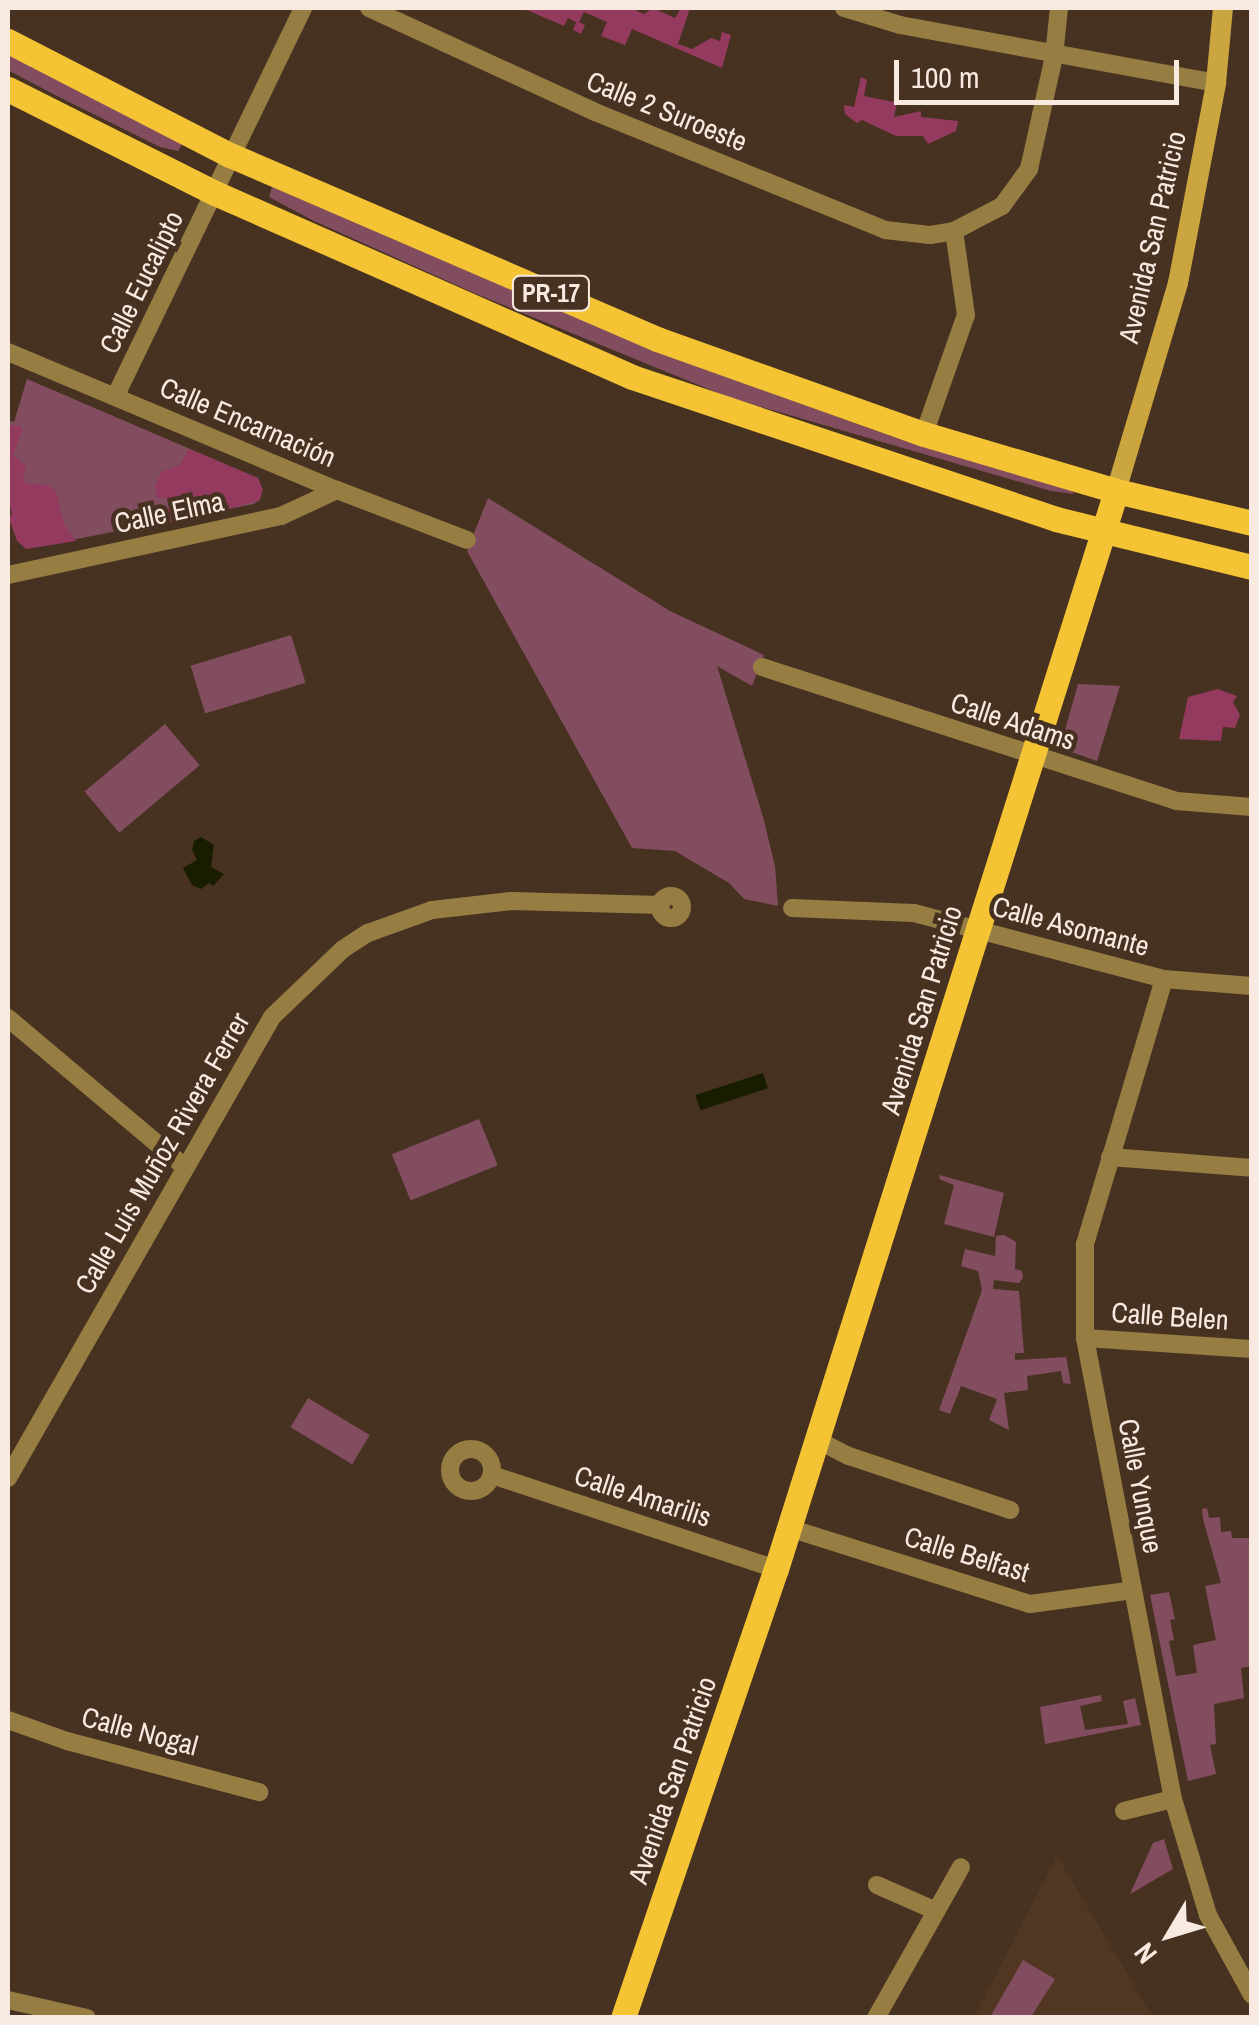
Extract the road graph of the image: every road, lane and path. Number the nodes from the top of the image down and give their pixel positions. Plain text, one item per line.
1 (303, 8) edge
2 (368, 8) edge
3 (844, 8) edge
4 (1059, 8) edge
5 (1222, 8) edge
6 (901, 16) edge
7 (8, 41) edge
8 (1054, 56) junction
9 (1216, 83) junction
10 (8, 89) edge
11 (230, 155) junction
12 (215, 192) junction
13 (954, 230) junction
14 (8, 352) edge
15 (116, 395) junction
16 (924, 434) junction
17 (337, 490) junction
18 (1116, 491) junction
19 (1252, 523) edge
20 (1104, 533) junction
21 (467, 540) dead end
22 (1252, 567) edge
23 (8, 575) edge
24 (762, 667) dead end
25 (1031, 757) junction
26 (1252, 807) edge
27 (661, 905) dead end
28 (792, 908) dead end
29 (979, 929) junction
30 (1164, 979) junction
31 (1252, 986) edge
32 (8, 1018) edge
33 (1110, 1157) junction
34 (185, 1167) junction
35 (1252, 1168) edge
36 (1085, 1338) junction
37 (1252, 1349) edge
38 (817, 1440) junction
39 (492, 1475) dead end
40 (8, 1478) edge
41 (1010, 1510) dead end
42 (790, 1528) junction
43 (776, 1569) junction
44 (1133, 1590) junction
45 (8, 1720) edge
46 (259, 1792) dead end
47 (1174, 1799) junction
48 (1124, 1811) dead end
49 (961, 1867) dead end
50 (878, 1885) dead end
51 (936, 1910) junction
52 (1252, 1995) edge
53 (8, 2000) edge
54 (87, 2018) edge
55 (623, 2018) edge
56 (876, 2018) edge

1 - 11 street, Calle Eucalipto
2 - 13 street, Calle 2 Suroeste
3 - 6 street
4 - 8 street
5 - 9 street, Avenida San Patricio
6 - 8 street
7 - 11 main road, PR-17
8 - 9 street
8 - 13 street
9 - 18 street, Avenida San Patricio
10 - 12 main road, PR-17
11 - 12 street, Calle Eucalipto
11 - 16 main road, PR-17
12 - 15 street, Calle Eucalipto
12 - 20 main road, PR-17
13 - 16 street
14 - 15 street, Calle Encarnación
15 - 17 street, Calle Encarnación
16 - 18 main road, PR-17
17 - 21 street, Calle Encarnación
17 - 23 street, Calle Elma
18 - 19 main road, PR-17
18 - 20 main road, Avenida San Patricio
20 - 22 main road, PR-17
20 - 25 main road, Avenida San Patricio
24 - 25 street, Calle Adams
25 - 26 street, Calle Adams
25 - 29 main road, Avenida San Patricio
27 - 34 street, Calle Luis Muñoz Rivera Ferrer
28 - 29 street, Calle Asomante
29 - 30 street, Calle Asomante
29 - 38 main road, Avenida San Patricio
30 - 31 street, Calle Asomante
30 - 33 street, Calle Yunque
32 - 34 street
33 - 35 street
33 - 36 street, Calle Yunque
34 - 40 street, Calle Luis Muñoz Rivera Ferrer
36 - 37 street, Calle Belen
36 - 44 street, Calle Yunque
38 - 41 street
38 - 42 main road, Avenida San Patricio
39 - 43 street, Calle Amarilis
42 - 43 main road, Avenida San Patricio
42 - 44 street, Calle Belfast
43 - 55 main road, Avenida San Patricio
44 - 47 street, Calle Yunque
45 - 46 street, Calle Nogal
47 - 48 street
47 - 52 street, Calle Yunque
49 - 51 street
50 - 51 street
51 - 56 street
53 - 54 street

